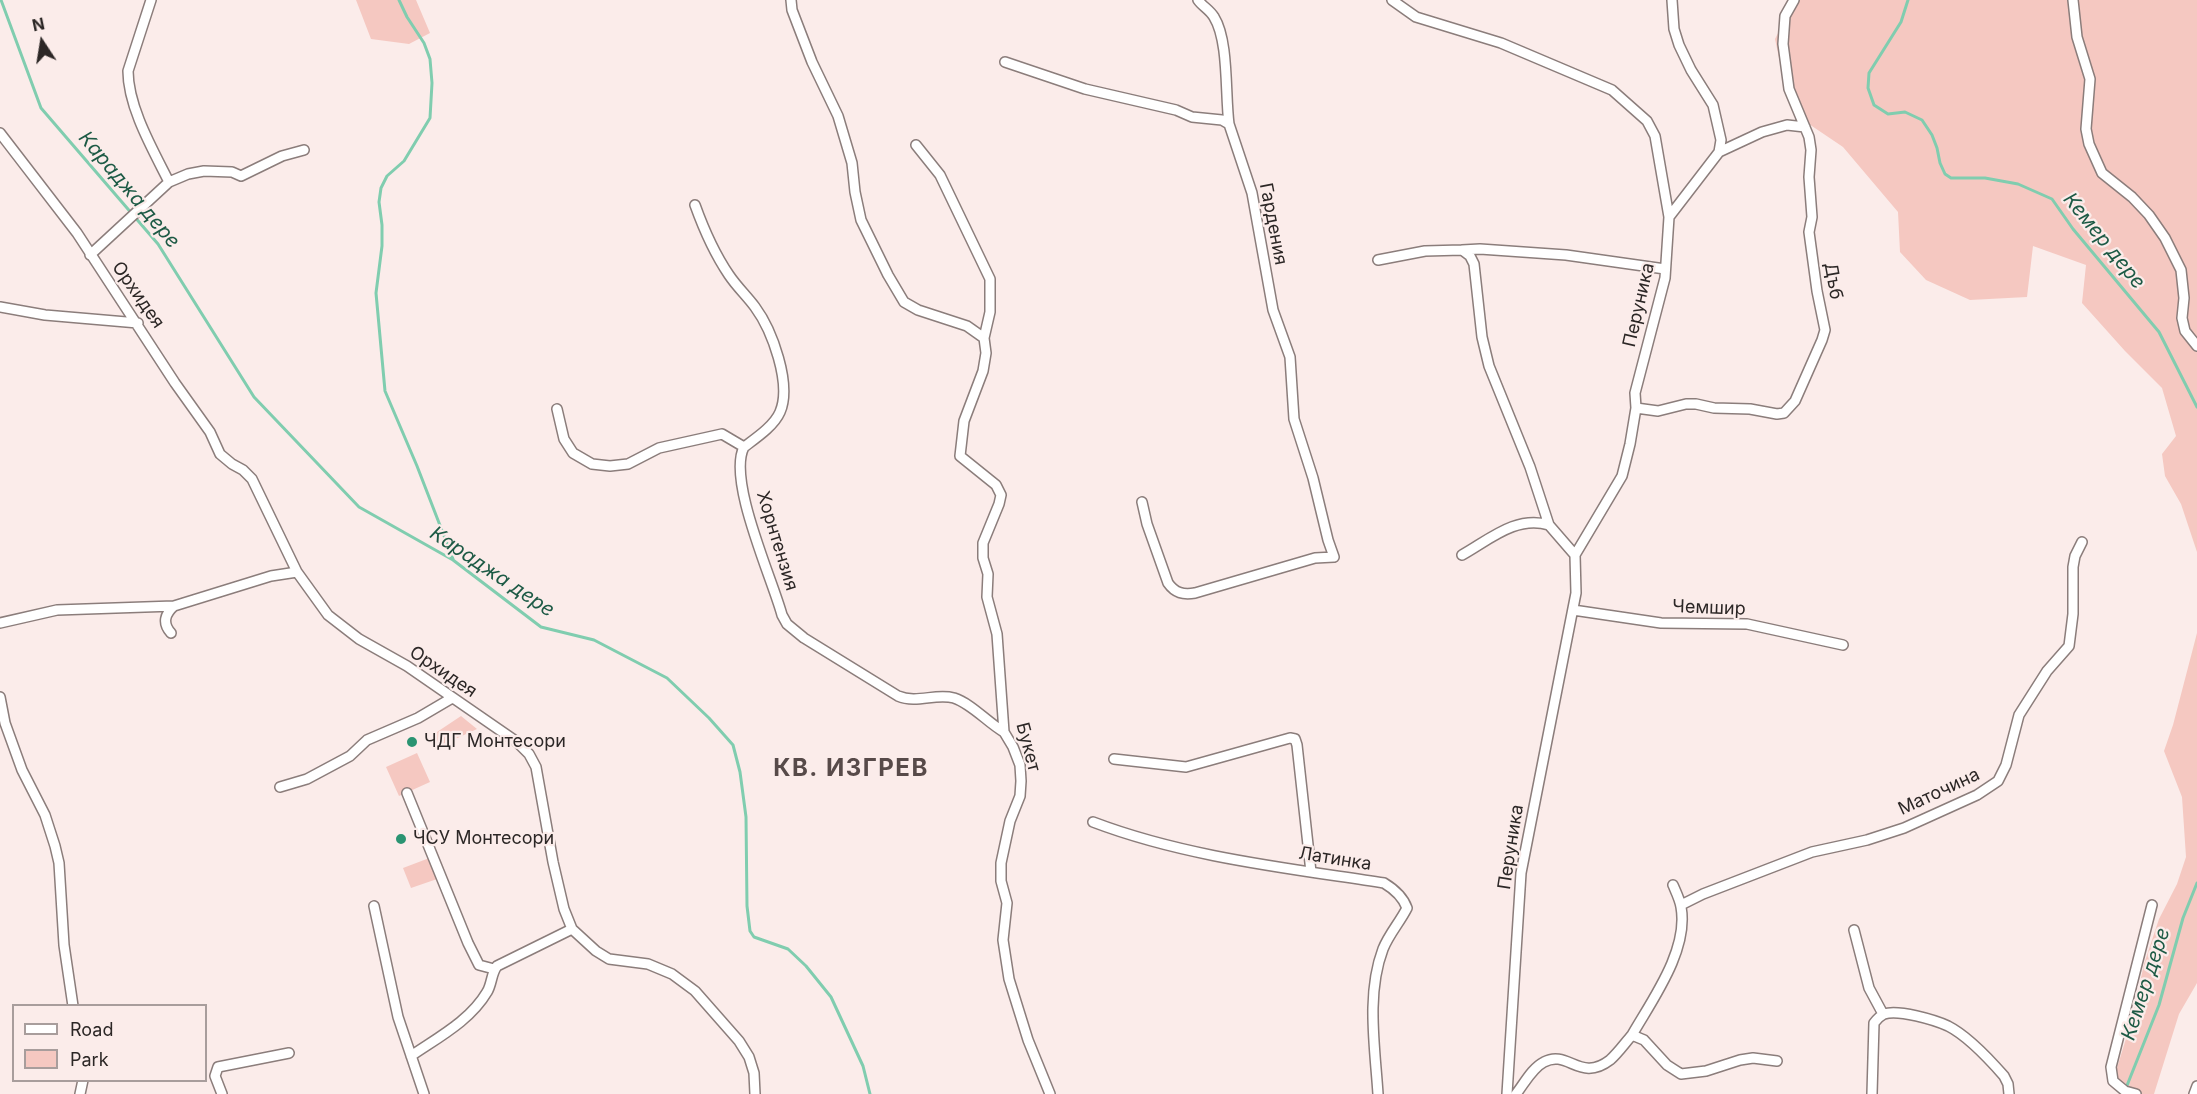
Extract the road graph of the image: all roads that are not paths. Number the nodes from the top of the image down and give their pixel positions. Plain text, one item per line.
1 (152, 0) edge
2 (791, 0) edge
3 (1198, 0) edge
4 (1392, 0) edge
5 (1672, 0) edge
6 (1794, 0) edge
7 (2073, 0) edge
8 (1005, 62) dead end
9 (0, 123) edge
10 (1229, 124) junction
11 (1805, 127) junction
12 (2, 135) edge
13 (916, 145) dead end
14 (304, 150) dead end
15 (1719, 152) junction
16 (170, 182) junction
17 (695, 205) dead end
18 (1669, 217) junction
19 (1462, 250) junction
20 (90, 255) junction
21 (1378, 260) dead end
22 (1665, 269) junction
23 (0, 307) edge
24 (138, 323) junction
25 (984, 338) junction
26 (2197, 346) edge
27 (1635, 408) junction
28 (557, 409) dead end
29 (744, 447) junction
30 (1142, 502) dead end
31 (1549, 525) junction
32 (2082, 542) dead end
33 (1462, 555) dead end
34 (1575, 555) junction
35 (297, 572) junction
36 (174, 606) junction
37 (1574, 610) junction
38 (0, 623) edge
39 (171, 633) dead end
40 (1843, 645) dead end
41 (0, 697) edge
42 (452, 698) junction
43 (1004, 732) junction
44 (1114, 759) dead end
45 (280, 787) dead end
46 (407, 793) dead end
47 (1093, 822) dead end
48 (1311, 872) junction
49 (1673, 885) dead end
50 (1681, 905) junction
51 (2152, 905) dead end
52 (374, 906) dead end
53 (572, 929) junction
54 (1854, 930) dead end
55 (494, 969) junction
56 (73, 1004) edge
57 (1883, 1014) junction
58 (1632, 1035) junction
59 (289, 1053) dead end
60 (411, 1056) junction
61 (1777, 1061) dead end
62 (2197, 1086) edge
63 (2133, 1093) edge
64 (222, 1094) edge
65 (424, 1094) edge
66 (755, 1094) edge
67 (1050, 1094) edge
68 (1378, 1094) edge
69 (1507, 1094) edge
70 (1516, 1094) edge
71 (1872, 1094) edge
72 (2009, 1094) edge
73 (2194, 1094) edge

1 - 16 street
2 - 25 street
3 - 10 street, Гардения
4 - 18 street, Перуника
5 - 15 street
6 - 11 street, Дъб
7 - 26 street
8 - 10 street
9 - 12 street, Орхидея
10 - 30 street, Гардения
11 - 15 street
11 - 27 street, Дъб
12 - 20 street, Орхидея
13 - 25 street
14 - 16 street
15 - 18 street
16 - 20 street
17 - 29 street
18 - 22 street, Перуника
19 - 21 street
19 - 22 street
19 - 31 street
20 - 24 street, Орхидея
22 - 27 street, Перуника
23 - 24 street
24 - 35 street, Орхидея
25 - 43 street, Букет
27 - 34 street, Перуника
28 - 29 street
29 - 43 street, Хорнтензия
31 - 33 street
31 - 34 street
32 - 50 street, Маточина
34 - 37 street, Перуника
35 - 36 street
35 - 42 street, Орхидея
36 - 38 street
36 - 39 street
37 - 40 street, Чемшир
37 - 69 street, Перуника
41 - 56 street
42 - 45 street
42 - 53 street, Орхидея
43 - 67 street, Букет
44 - 48 street
46 - 55 street
47 - 48 street, Латинка
48 - 68 street, Латинка
49 - 50 street
50 - 58 street
51 - 63 street
52 - 60 street
53 - 55 street
53 - 66 street, Орхидея
54 - 57 street
55 - 60 street
57 - 71 street
57 - 72 street
58 - 61 street
58 - 70 street
59 - 64 street
60 - 65 street
62 - 73 street

